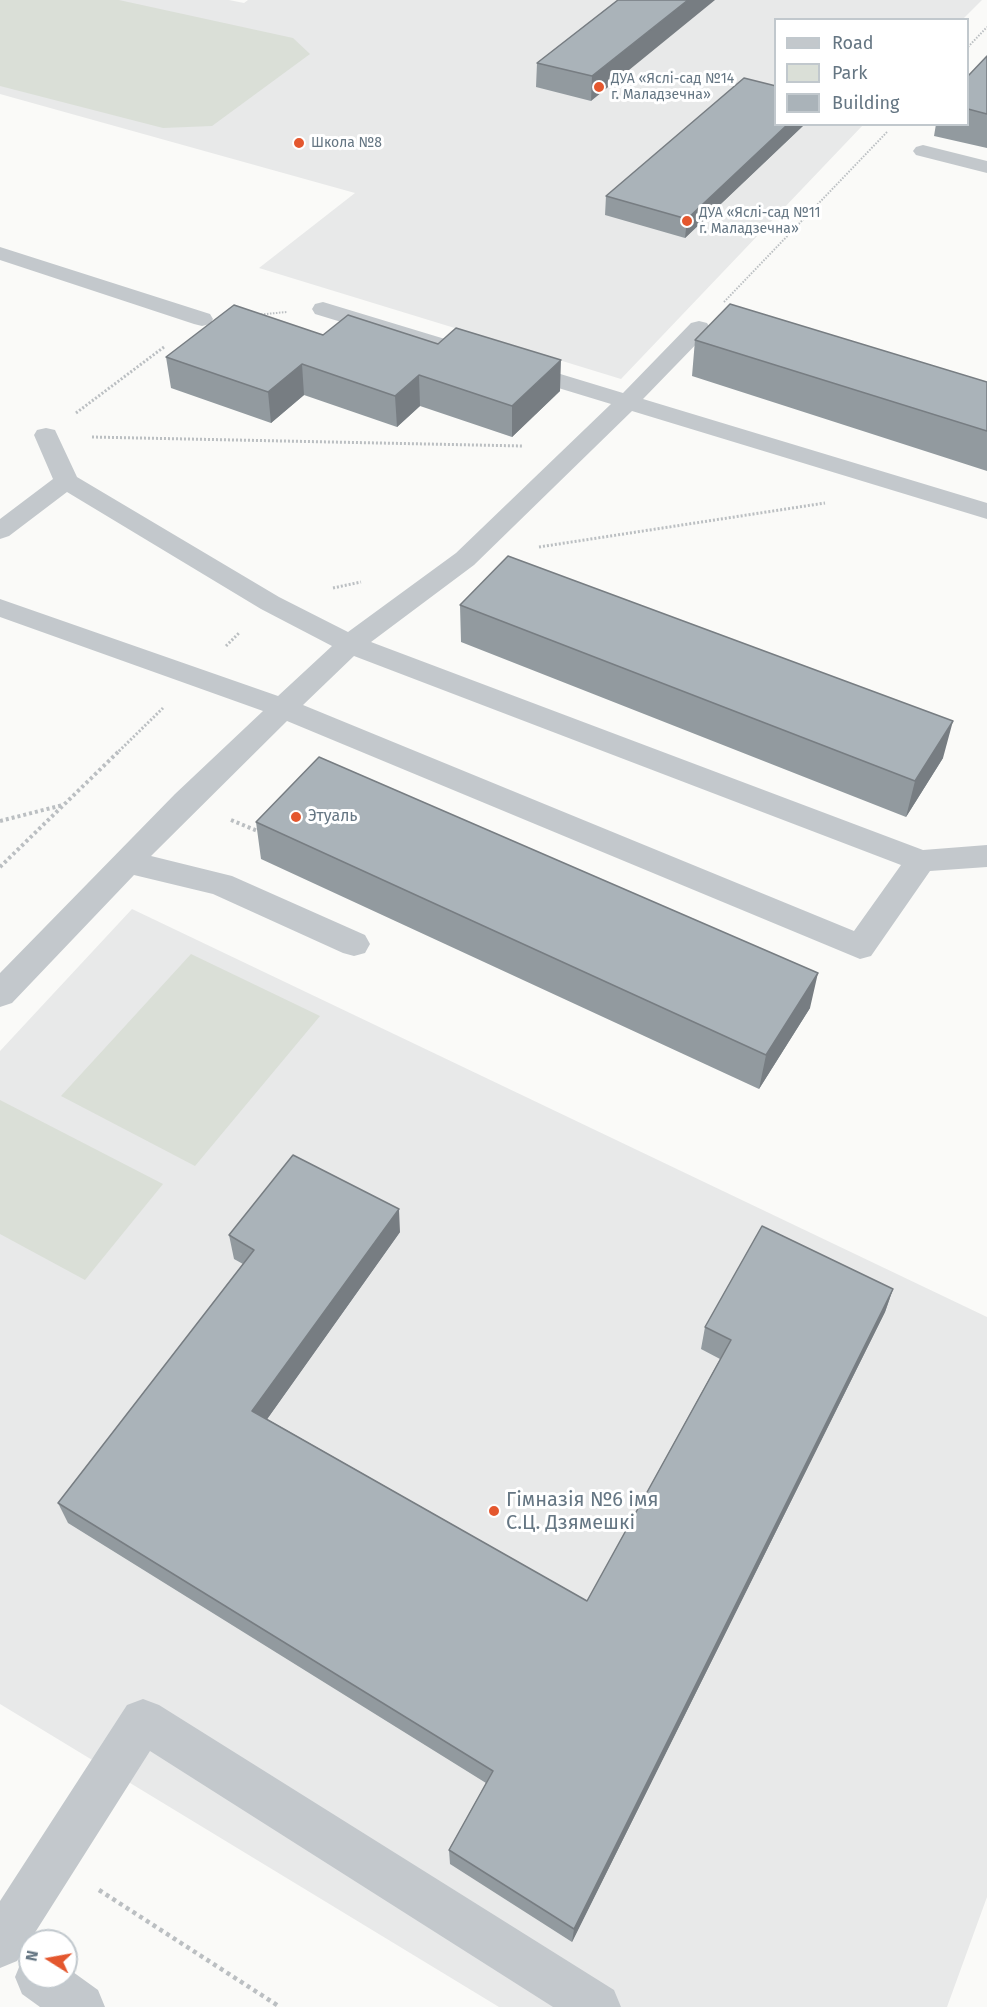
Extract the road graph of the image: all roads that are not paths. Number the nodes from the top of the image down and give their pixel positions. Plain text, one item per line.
1 (923, 151) dead end
2 (987, 167) edge
3 (0, 253) edge
4 (323, 309) dead end
5 (202, 319) dead end
6 (699, 328) road end
7 (628, 401) junction
8 (46, 435) road end
9 (66, 481) junction
10 (987, 511) edge
11 (0, 531) edge
12 (0, 608) edge
13 (350, 644) junction
14 (283, 708) junction
15 (987, 856) edge
16 (921, 861) junction
17 (127, 862) junction
18 (354, 944) dead end
19 (0, 994) edge
20 (0, 1944) edge
21 (0, 1949) edge
22 (18, 1962) edge
23 (597, 2007) edge

1 - 2 street
3 - 5 street
4 - 7 street
6 - 7 street
7 - 10 street
7 - 13 street
8 - 9 street
9 - 11 street
9 - 13 street
12 - 14 street
13 - 14 street
13 - 16 street
14 - 16 street
14 - 17 street
15 - 16 street
17 - 18 street
17 - 19 street
20 - 23 street
21 - 22 street

